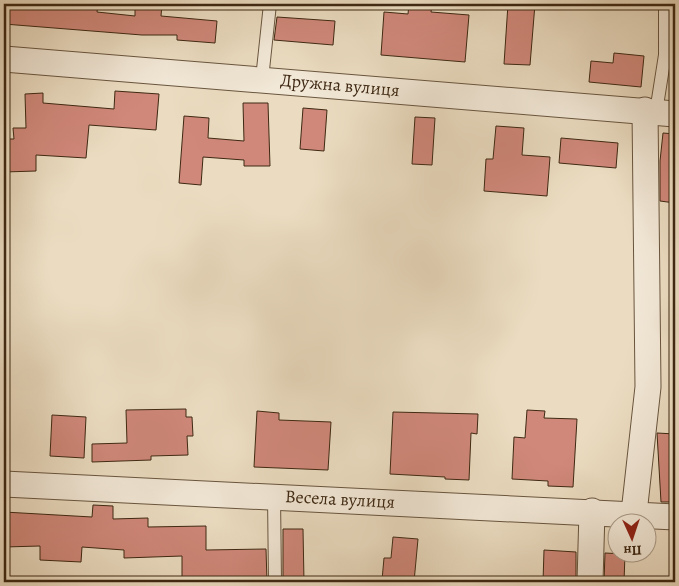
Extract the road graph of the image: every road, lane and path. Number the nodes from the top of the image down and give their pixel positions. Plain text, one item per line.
1 (270, 4) edge
2 (665, 4) edge
3 (4, 59) edge
4 (262, 79) junction
5 (659, 112) edge
6 (4, 484) edge
7 (274, 496) junction
8 (592, 511) junction
9 (634, 513) junction
10 (675, 517) edge
11 (275, 582) edge
12 (590, 582) edge

1 - 4 lane
2 - 5 lane
3 - 4 street, Дружна вулиця
4 - 5 street, Дружна вулиця
5 - 9 street
6 - 7 street, Весела вулиця
7 - 8 street, Весела вулиця
7 - 11 lane
8 - 9 street, Весела вулиця
8 - 12 street
9 - 10 street, Весела вулиця

